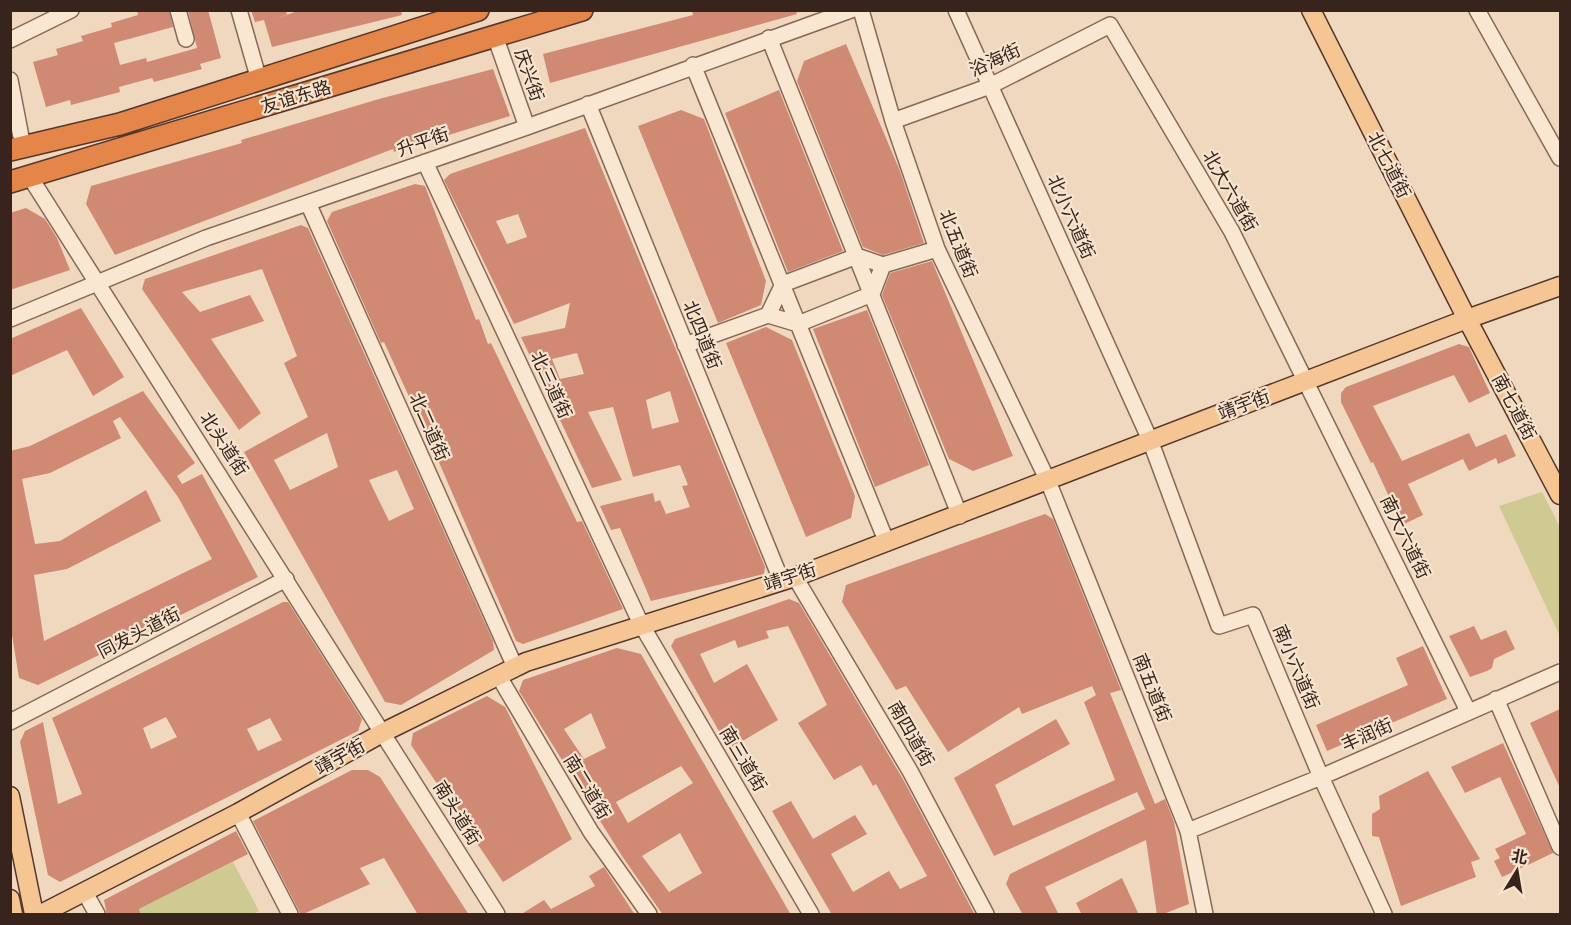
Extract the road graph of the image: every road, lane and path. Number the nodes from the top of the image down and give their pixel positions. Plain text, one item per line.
1 (71, 10) edge
2 (178, 10) edge
3 (239, 10) edge
4 (478, 10) edge
5 (582, 10) edge
6 (851, 10) edge
7 (861, 10) edge
8 (956, 10) edge
9 (1477, 10) edge
10 (1314, 12) edge
11 (1110, 25) joint
12 (495, 36) junction
13 (769, 38) junction
14 (186, 39) dead end
15 (10, 40) edge
16 (693, 66) junction
17 (10, 80) edge
18 (259, 80) junction
19 (990, 86) junction
20 (588, 105) junction
21 (893, 121) junction
22 (527, 127) junction
23 (17, 149) edge
24 (1560, 158) edge
25 (425, 162) junction
26 (20, 180) edge
27 (308, 203) junction
28 (937, 249) junction
29 (857, 256) junction
30 (883, 265) junction
31 (97, 282) junction
32 (783, 284) junction
33 (1560, 286) edge
34 (872, 294) junction
35 (768, 315) junction
36 (10, 319) edge
37 (1467, 319) junction
38 (798, 324) junction
39 (685, 345) junction
40 (1306, 381) junction
41 (1150, 441) junction
42 (1048, 481) junction
43 (1560, 495) edge
44 (959, 515) junction
45 (886, 542) junction
46 (286, 579) junction
47 (788, 579) junction
48 (641, 624) junction
49 (515, 667) junction
50 (1560, 672) edge
51 (498, 675) junction
52 (1496, 699) junction
53 (1468, 711) junction
54 (10, 722) edge
55 (384, 732) junction
56 (1321, 777) junction
57 (10, 796) edge
58 (238, 813) junction
59 (1188, 831) junction
60 (1560, 847) edge
61 (84, 891) junction
62 (10, 899) edge
63 (13, 915) edge
64 (34, 915) edge
65 (41, 915) edge
66 (97, 915) edge
67 (290, 915) edge
68 (497, 915) edge
69 (650, 915) edge
70 (811, 915) edge
71 (986, 915) edge
72 (1205, 915) edge
73 (1384, 915) edge

1 - 15 street
2 - 14 street
3 - 18 street
4 - 18 highway, 友谊东路
5 - 12 highway, 友谊东路
6 - 13 street, 升平街
7 - 21 street, 北五道街
8 - 19 street, 北小六道街
9 - 24 street
10 - 37 main road, 北七道街
11 - 19 street, 浴海街
11 - 40 street, 北大六道街
12 - 22 street, 庆兴街
12 - 26 highway, 友谊东路
13 - 16 street, 升平街
13 - 29 street
16 - 20 street, 升平街
16 - 32 street
17 - 23 street
18 - 23 highway, 友谊东路
19 - 21 street, 浴海街
19 - 41 street, 北小六道街
20 - 22 street, 升平街
20 - 39 street, 北四道街
21 - 28 street, 北五道街
22 - 25 street, 升平街
25 - 27 street, 升平街
25 - 48 street, 北三道街
26 - 31 street, 北头道街
27 - 31 street, 升平街
27 - 49 street, 北二道街
28 - 30 street
28 - 42 street, 北五道街
29 - 30 street
29 - 32 street
29 - 34 street
30 - 34 street
31 - 36 street, 升平街
31 - 46 street, 北头道街
32 - 35 street
32 - 38 street
33 - 37 main road, 靖宇街
34 - 38 street
34 - 44 street
35 - 38 street
35 - 39 street
37 - 40 main road, 靖宇街
37 - 43 main road, 南七道街
38 - 45 street
39 - 47 street, 北四道街
40 - 41 main road, 靖宇街
40 - 53 street, 南大六道街
41 - 42 main road, 靖宇街
41 - 56 street, 南小六道街
42 - 44 main road, 靖宇街
42 - 59 street, 南五道街
44 - 45 main road, 靖宇街
45 - 47 main road, 靖宇街
46 - 54 street, 同发头道街
46 - 55 street, 北头道街
47 - 48 main road, 靖宇街
47 - 71 street, 南四道街
48 - 49 main road, 靖宇街
48 - 70 street, 南三道街
49 - 51 main road, 靖宇街
50 - 52 street, 丰润街
51 - 55 main road, 靖宇街
51 - 69 street, 南二道街
52 - 53 street, 丰润街
52 - 60 street
53 - 56 street, 丰润街
55 - 58 main road, 靖宇街
55 - 68 street, 南头道街
56 - 59 street, 丰润街
56 - 73 street, 南小六道街
57 - 64 main road
58 - 61 main road, 靖宇街
58 - 67 street
59 - 72 street, 南五道街
61 - 65 main road, 靖宇街
61 - 66 street
62 - 63 main road

